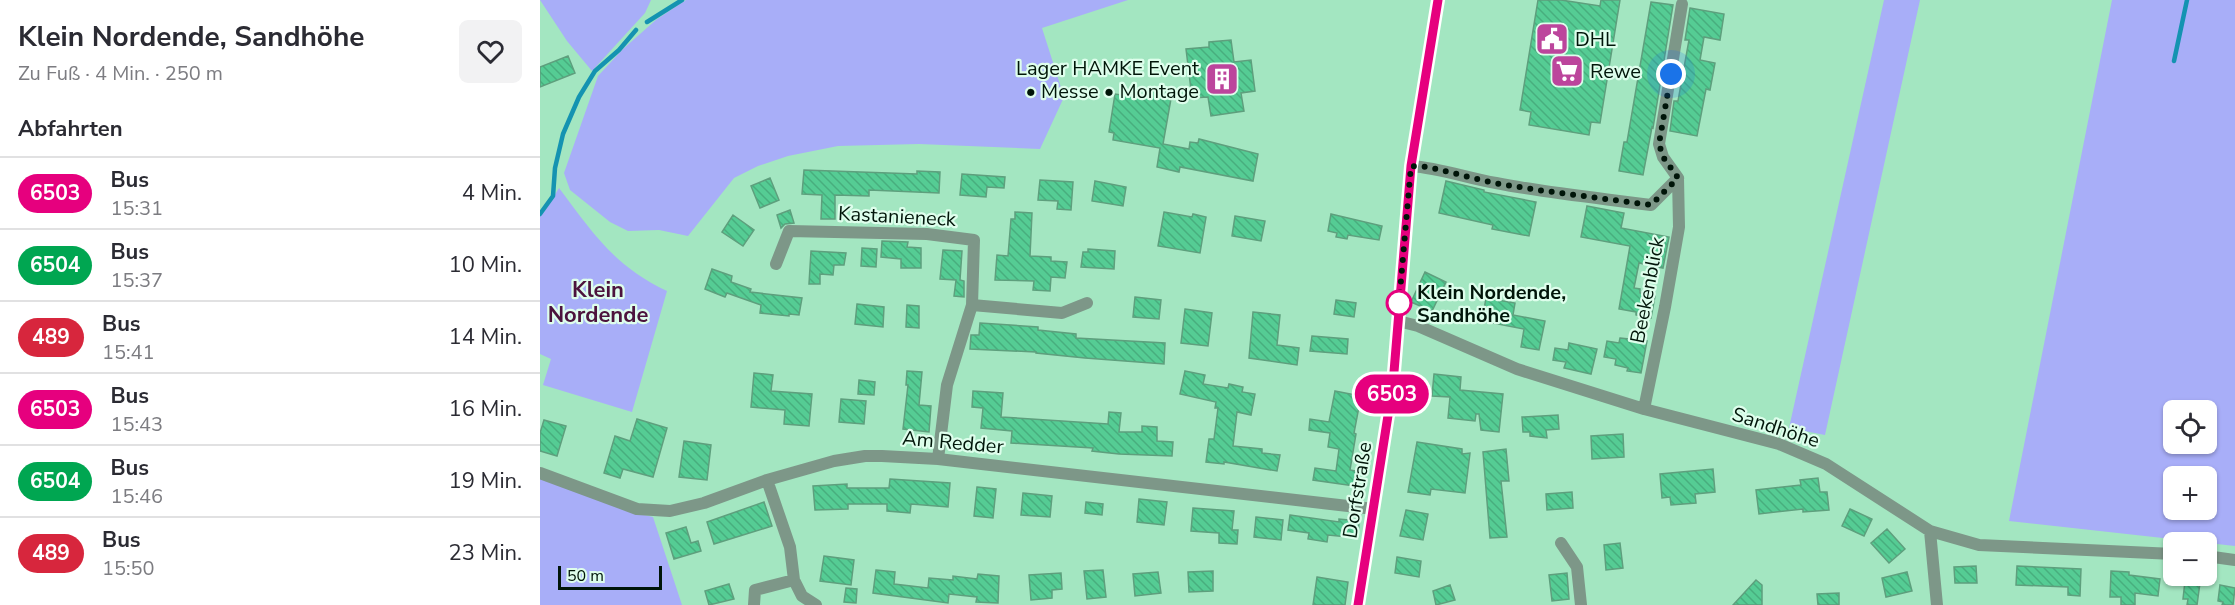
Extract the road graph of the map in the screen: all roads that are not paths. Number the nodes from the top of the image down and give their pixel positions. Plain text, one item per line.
1 (1438, 0) edge
2 (1682, 4) dead end
3 (1411, 166) junction
4 (1678, 178) junction
5 (776, 264) dead end
6 (1087, 303) dead end
7 (972, 305) junction
8 (1398, 321) junction
9 (1644, 409) junction
10 (938, 459) junction
11 (540, 473) edge
12 (767, 480) junction
13 (1374, 509) junction
14 (1930, 531) junction
15 (1561, 543) dead end
16 (2163, 553) edge
17 (2217, 558) edge
18 (2235, 560) edge
19 (794, 580) junction
20 (754, 605) edge
21 (816, 605) edge
22 (1358, 605) edge
23 (1581, 605) edge
24 (1936, 605) edge

1 - 3 street, Dorfstraße
2 - 4 street
3 - 4 street
3 - 8 street, Dorfstraße
4 - 9 street, Beekenblick
5 - 7 street, Kastanieneck
6 - 7 street
7 - 10 street, Kastanieneck
8 - 9 street, Sandhöhe
8 - 13 street, Dorfstraße
9 - 14 street, Sandhöhe
10 - 12 street, Am Redder
10 - 13 street, Am Redder
11 - 12 street, Am Redder
12 - 19 street
13 - 22 street, Dorfstraße
14 - 16 street, Sandhöhe
14 - 24 street
15 - 23 street
17 - 18 street
19 - 20 street
19 - 21 street

